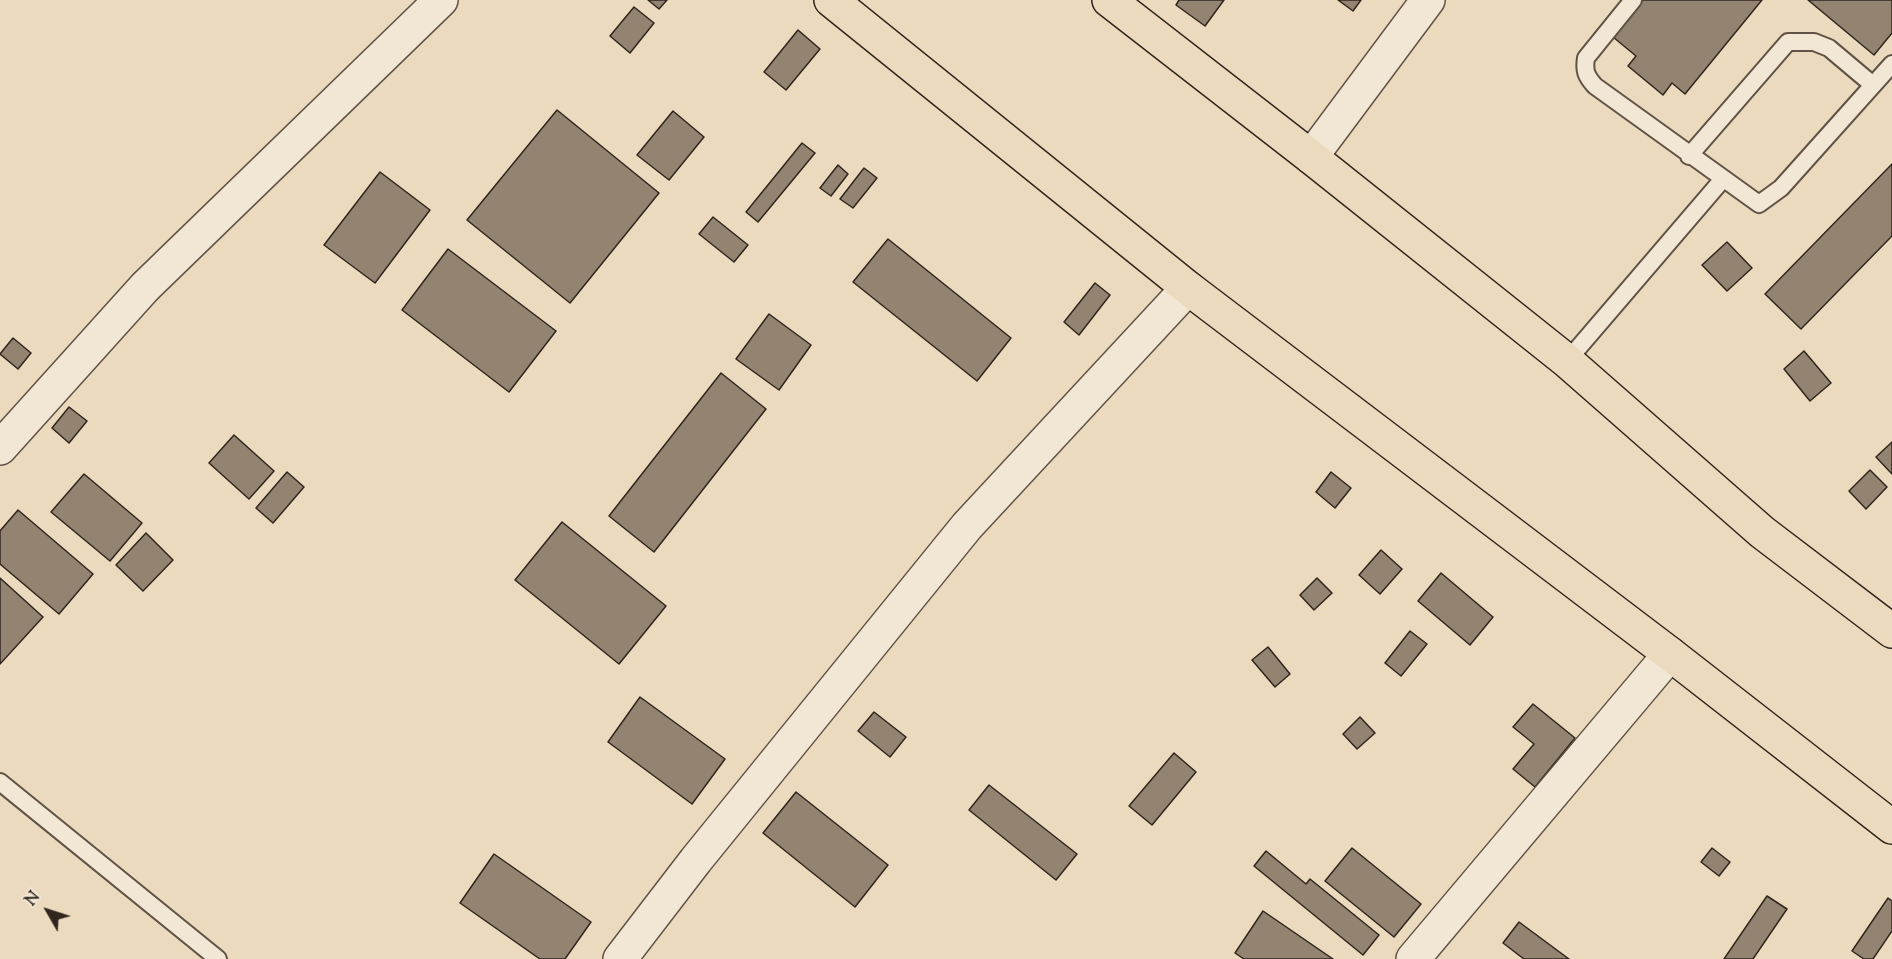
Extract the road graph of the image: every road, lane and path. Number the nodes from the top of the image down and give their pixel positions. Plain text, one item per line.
1 (441, 0) edge
2 (831, 0) edge
3 (1109, 0) edge
4 (1428, 0) edge
5 (1633, 0) edge
6 (1892, 64) edge
7 (1873, 85) junction
8 (1689, 156) junction
9 (1311, 157) junction
10 (1723, 179) junction
11 (1188, 288) junction
12 (1567, 361) junction
13 (0, 448) edge
14 (1892, 631) edge
15 (1670, 654) junction
16 (0, 782) edge
17 (1892, 827) edge
18 (218, 959) edge
19 (620, 959) edge
20 (1413, 959) edge

1 - 13 street
2 - 11 highway
3 - 9 highway
4 - 9 street
5 - 8 lane
6 - 7 lane
7 - 8 lane
7 - 10 lane
8 - 10 lane
9 - 12 highway
10 - 12 lane
11 - 15 highway
11 - 19 street
12 - 14 highway
15 - 17 highway
15 - 20 street
16 - 18 lane

